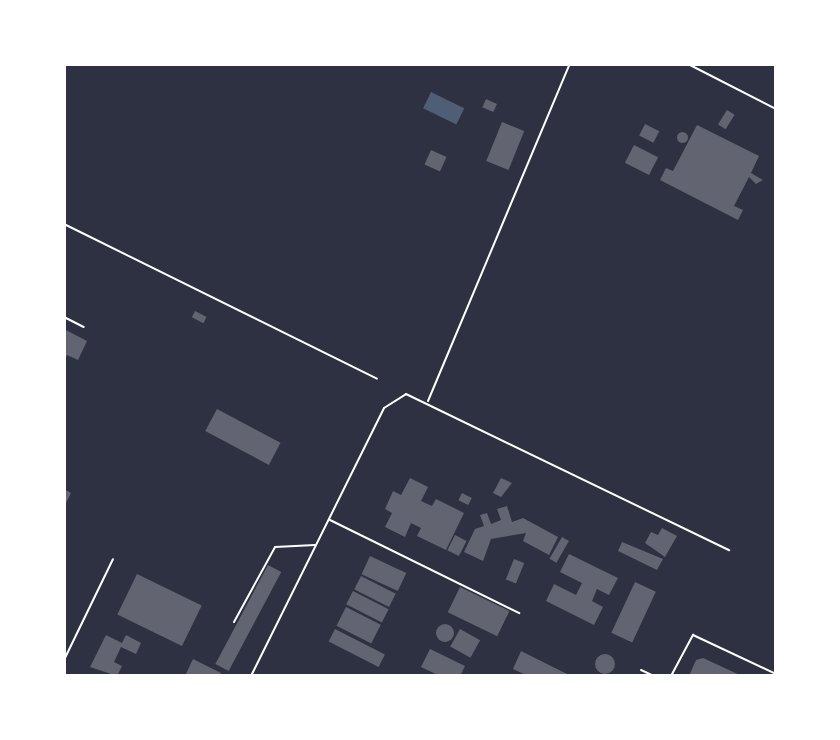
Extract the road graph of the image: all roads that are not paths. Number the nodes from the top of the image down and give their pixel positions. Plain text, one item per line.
1 (570, 64) edge
2 (688, 64) edge
3 (776, 109) edge
4 (64, 224) edge
5 (64, 317) edge
6 (84, 327) dead end
7 (377, 379) dead end
8 (427, 402) junction
9 (329, 519) junction
10 (316, 545) junction
11 (729, 550) dead end
12 (113, 559) dead end
13 (519, 613) dead end
14 (234, 622) dead end
15 (64, 660) edge
16 (641, 670) dead end
17 (776, 674) edge
18 (251, 676) edge
19 (654, 676) edge
20 (671, 676) edge

1 - 8 lane
2 - 3 lane
4 - 7 lane
5 - 6 lane
8 - 9 lane
8 - 11 lane
9 - 10 lane
9 - 13 lane
10 - 14 lane
10 - 18 lane
12 - 15 lane
16 - 19 lane
17 - 20 lane

